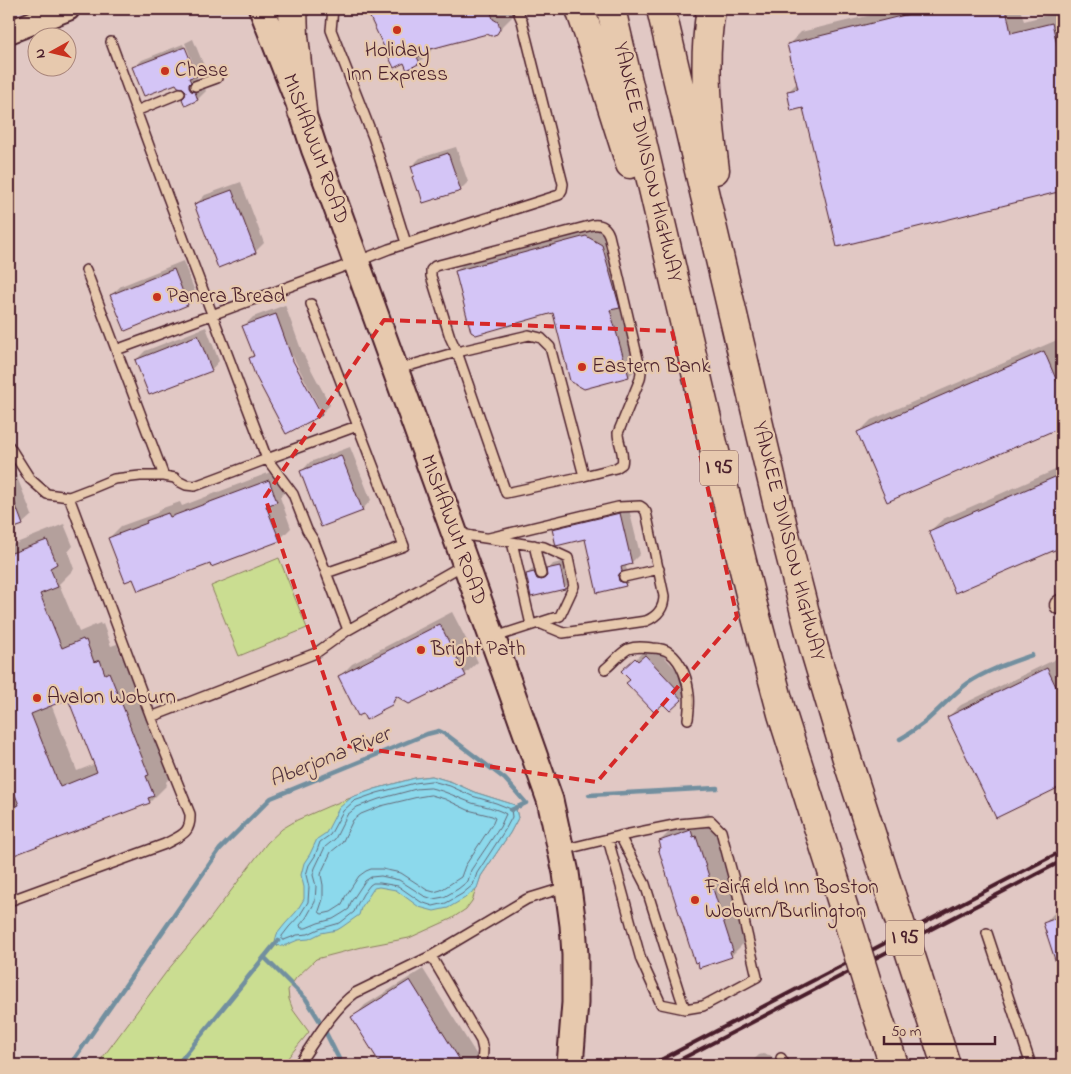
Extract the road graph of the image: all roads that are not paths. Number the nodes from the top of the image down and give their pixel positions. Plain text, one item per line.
1 (68, 9) edge
2 (246, 9) edge
3 (292, 9) edge
4 (333, 9) edge
5 (518, 9) edge
6 (580, 9) edge
7 (611, 9) edge
8 (661, 9) edge
9 (711, 9) edge
10 (265, 17) edge
11 (9, 32) edge
12 (111, 42) dead end
13 (217, 78) dead end
14 (194, 86) dead end
15 (180, 93) dead end
16 (136, 111) junction
17 (302, 111) junction
18 (406, 243) junction
19 (356, 262) junction
20 (86, 270) dead end
21 (311, 304) dead end
22 (212, 314) junction
23 (734, 318) junction
24 (116, 350) junction
25 (457, 352) junction
26 (395, 370) junction
27 (706, 415) junction
28 (357, 426) junction
29 (9, 446) edge
30 (267, 459) junction
31 (164, 476) junction
32 (584, 476) junction
33 (69, 497) junction
34 (454, 532) junction
35 (490, 538) junction
36 (512, 542) junction
37 (534, 546) junction
38 (466, 563) junction
39 (659, 569) junction
40 (326, 573) junction
41 (541, 574) dead end
42 (624, 577) dead end
43 (535, 624) junction
44 (348, 630) junction
45 (492, 638) junction
46 (605, 669) dead end
47 (151, 717) junction
48 (688, 719) dead end
49 (620, 836) junction
50 (608, 839) junction
51 (562, 850) junction
52 (569, 886) junction
53 (9, 902) edge
54 (987, 933) dead end
55 (431, 956) junction
56 (685, 1009) junction
57 (298, 1065) edge
58 (482, 1065) edge
59 (570, 1065) edge
60 (894, 1065) edge
61 (946, 1065) edge
62 (1031, 1065) edge

1 - 11 street
2 - 10 main road
3 - 17 highway
4 - 18 lane
5 - 18 lane
6 - 27 highway
7 - 27 highway, YANKEE DIVISION HIGHWAY / I 95
8 - 23 highway, YANKEE DIVISION HIGHWAY / I 95
9 - 23 highway
10 - 17 main road, MISHAWUM ROAD
12 - 16 lane
13 - 14 lane
15 - 16 lane
16 - 22 lane
17 - 19 main road, MISHAWUM ROAD
18 - 19 lane
19 - 22 lane
19 - 26 main road, MISHAWUM ROAD
20 - 24 lane
21 - 28 lane
22 - 24 lane
22 - 30 lane
23 - 61 highway, YANKEE DIVISION HIGHWAY / I 95, bridge
24 - 31 lane
25 - 26 lane
25 - 32 lane
25 - 32 lane
25 - 32 lane
26 - 34 main road, MISHAWUM ROAD
27 - 60 highway, YANKEE DIVISION HIGHWAY / I 95, bridge
28 - 30 lane
28 - 40 lane
29 - 33 lane
30 - 31 lane
30 - 40 lane
31 - 33 lane
33 - 47 lane
34 - 35 lane
34 - 38 main road, MISHAWUM ROAD
35 - 36 lane
35 - 39 lane
36 - 37 lane
36 - 43 lane
37 - 41 lane
37 - 43 lane
38 - 44 lane
38 - 45 main road, MISHAWUM ROAD
39 - 42 lane
39 - 43 lane
40 - 44 lane
43 - 45 lane
44 - 47 lane
45 - 51 main road, MISHAWUM ROAD
46 - 48 lane
47 - 53 lane
49 - 50 lane
49 - 56 lane
49 - 56 lane
50 - 51 lane
50 - 56 lane
51 - 52 main road, MISHAWUM ROAD
52 - 55 lane
52 - 59 main road, MISHAWUM ROAD
54 - 62 lane
55 - 57 lane
55 - 58 lane

